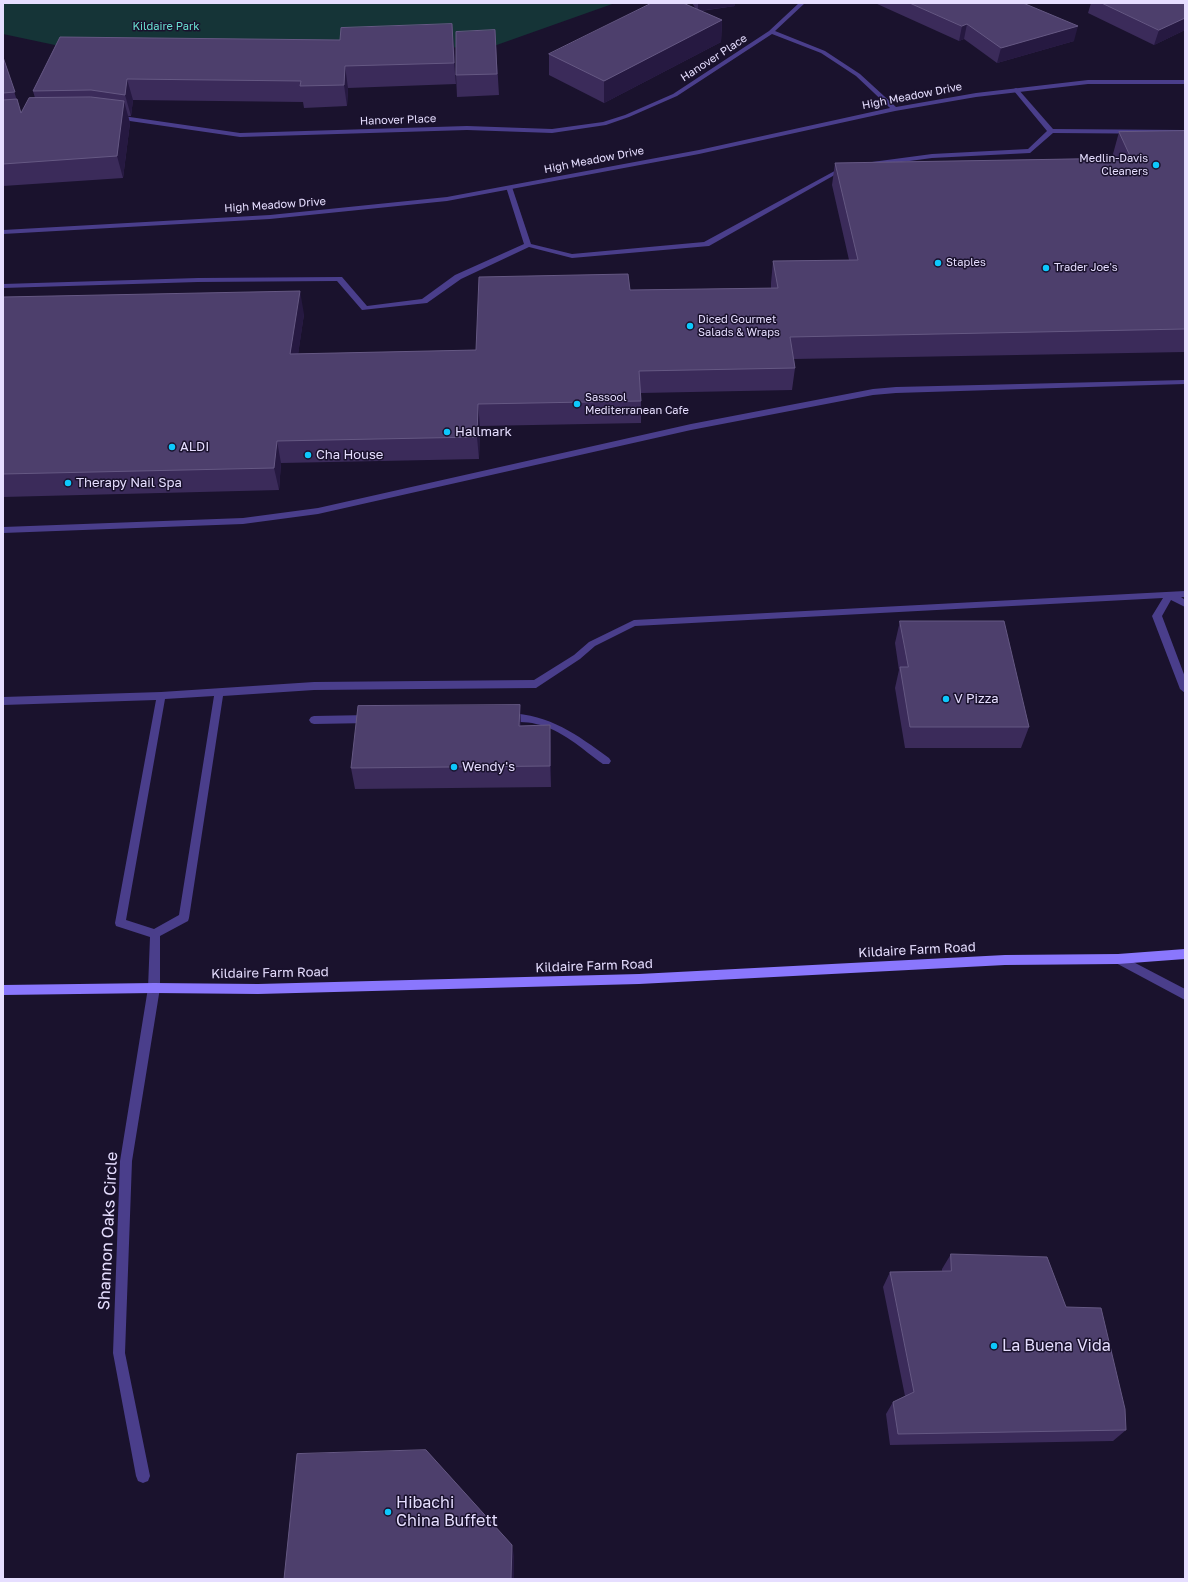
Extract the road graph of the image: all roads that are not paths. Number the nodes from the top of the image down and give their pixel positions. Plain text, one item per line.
1 (802, 3) edge
2 (772, 32) junction
3 (1185, 82) edge
4 (1016, 90) junction
5 (895, 108) junction
6 (105, 116) edge
7 (1051, 131) junction
8 (1185, 132) edge
9 (864, 165) edge
10 (849, 167) edge
11 (509, 187) junction
12 (3, 232) edge
13 (528, 244) junction
14 (3, 286) edge
15 (1185, 382) edge
16 (3, 530) edge
17 (1185, 594) edge
18 (1170, 595) junction
19 (1185, 604) edge
20 (1185, 689) edge
21 (218, 692) junction
22 (161, 696) junction
23 (3, 701) edge
24 (501, 717) edge
25 (377, 719) edge
26 (314, 720) dead end
27 (606, 761) dead end
28 (155, 934) junction
29 (1185, 954) edge
30 (1118, 959) junction
31 (154, 988) junction
32 (3, 990) edge
33 (1185, 995) edge
34 (143, 1476) dead end

1 - 2 street, Hanover Place
2 - 5 street
2 - 6 street, Hanover Place
3 - 4 street, High Meadow Drive
4 - 5 street, High Meadow Drive
4 - 7 street
5 - 11 street, High Meadow Drive
7 - 8 street
7 - 9 street
10 - 13 street
11 - 12 street, High Meadow Drive
11 - 13 street
13 - 14 street
15 - 16 street
17 - 18 street
18 - 19 street
18 - 20 street
18 - 21 street
21 - 22 street
21 - 28 street
22 - 23 street
22 - 28 street
24 - 27 street
25 - 26 street
28 - 31 street, Shannon Oaks Circle
29 - 30 main road, Kildaire Farm Road
30 - 31 main road, Kildaire Farm Road
30 - 33 street
31 - 32 main road, Kildaire Farm Road
31 - 34 street, Shannon Oaks Circle

